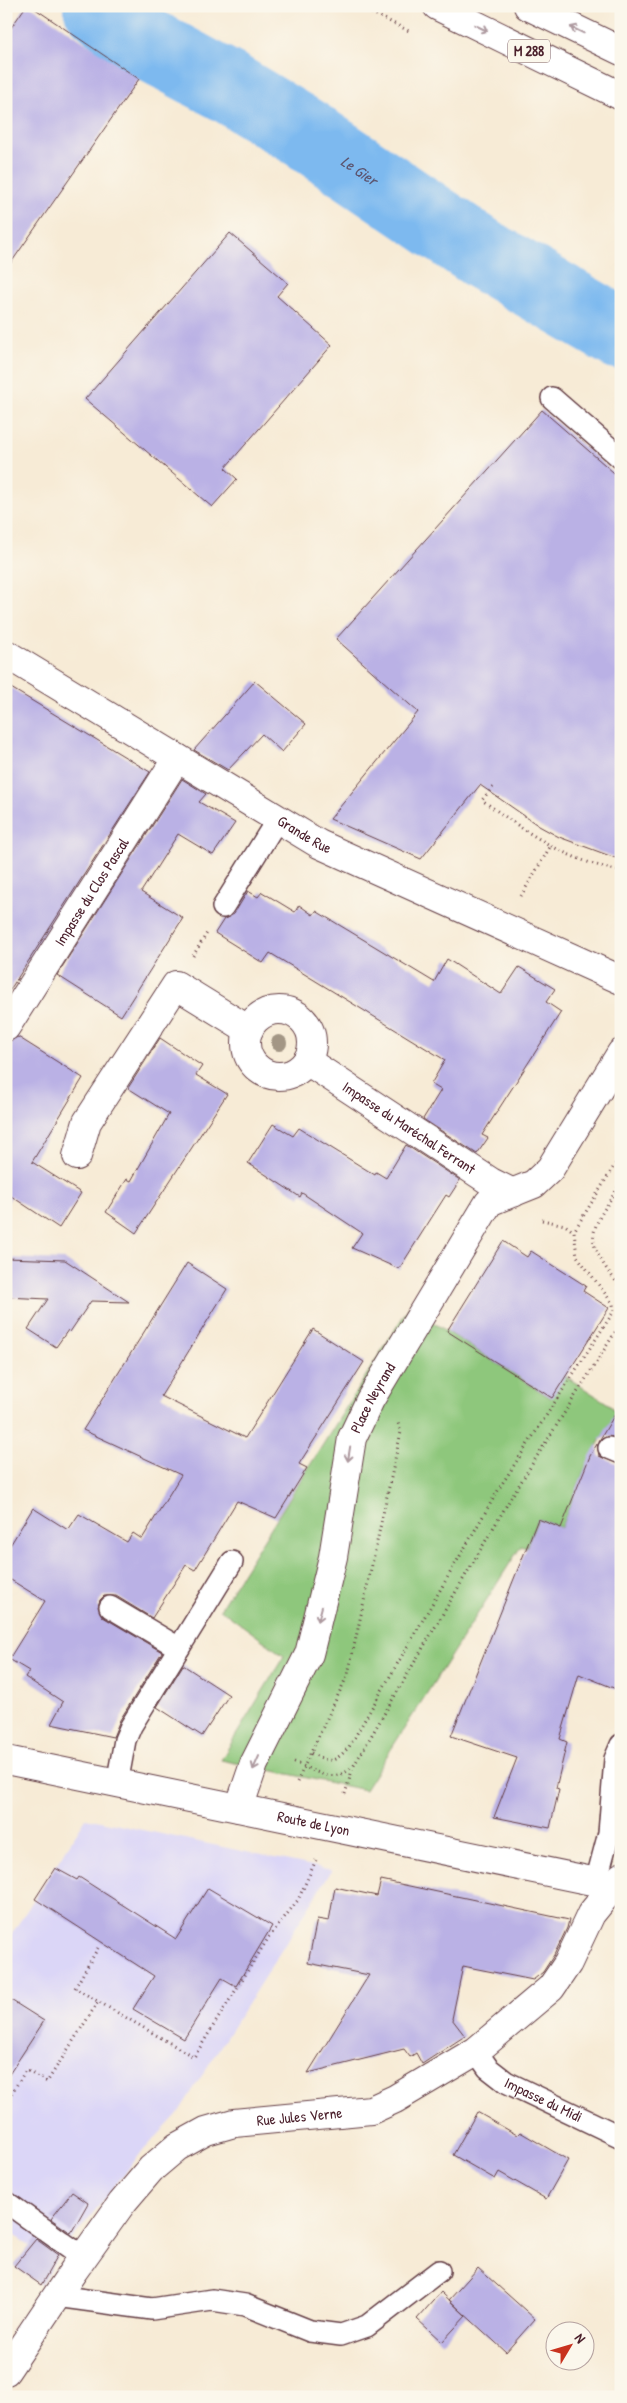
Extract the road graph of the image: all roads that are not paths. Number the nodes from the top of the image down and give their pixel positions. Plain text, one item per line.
1 (437, 6) edge
2 (528, 6) edge
3 (621, 51) edge
4 (621, 96) edge
5 (552, 398) dead end
6 (621, 458) edge
7 (6, 654) edge
8 (176, 758) junction
9 (277, 820) junction
10 (223, 907) road end
11 (621, 980) edge
12 (6, 1027) edge
13 (248, 1030) junction
14 (621, 1052) edge
15 (307, 1061) junction
16 (77, 1156) dead end
17 (513, 1193) junction
18 (232, 1562) dead end
19 (110, 1607) dead end
20 (179, 1648) junction
21 (621, 1745) edge
22 (6, 1760) edge
23 (117, 1784) junction
24 (239, 1808) junction
25 (613, 1883) edge
26 (476, 2051) junction
27 (621, 2136) edge
28 (6, 2202) edge
29 (83, 2257) junction
30 (439, 2271) dead end
31 (56, 2296) junction
32 (6, 2371) edge

1 -> 4 street, M 288
3 -> 2 street, M 288
5 - 6 lane
7 - 8 street, Grande Rue
8 - 9 street, Grande Rue
8 - 12 street, Impasse du Clos Pascal
9 - 10 lane
9 - 11 street, Grande Rue
13 - 15 street
13 - 15 street
13 - 16 street
14 - 17 street, Place Neyrand
15 - 17 street, Impasse du Maréchal Ferrant
17 -> 24 street, Place Neyrand
18 - 20 lane
19 - 20 lane
20 - 23 lane
21 - 25 lane
22 - 23 street, Route de Lyon
23 - 24 street, Route de Lyon
24 - 25 street, Route de Lyon
25 - 26 street, Rue Jules Verne
26 - 27 lane, Impasse du Midi
26 - 29 street, Rue Jules Verne
28 - 29 lane
29 - 31 street, Rue Jules Verne
30 - 31 lane
31 - 32 street, Rue Jules Verne

